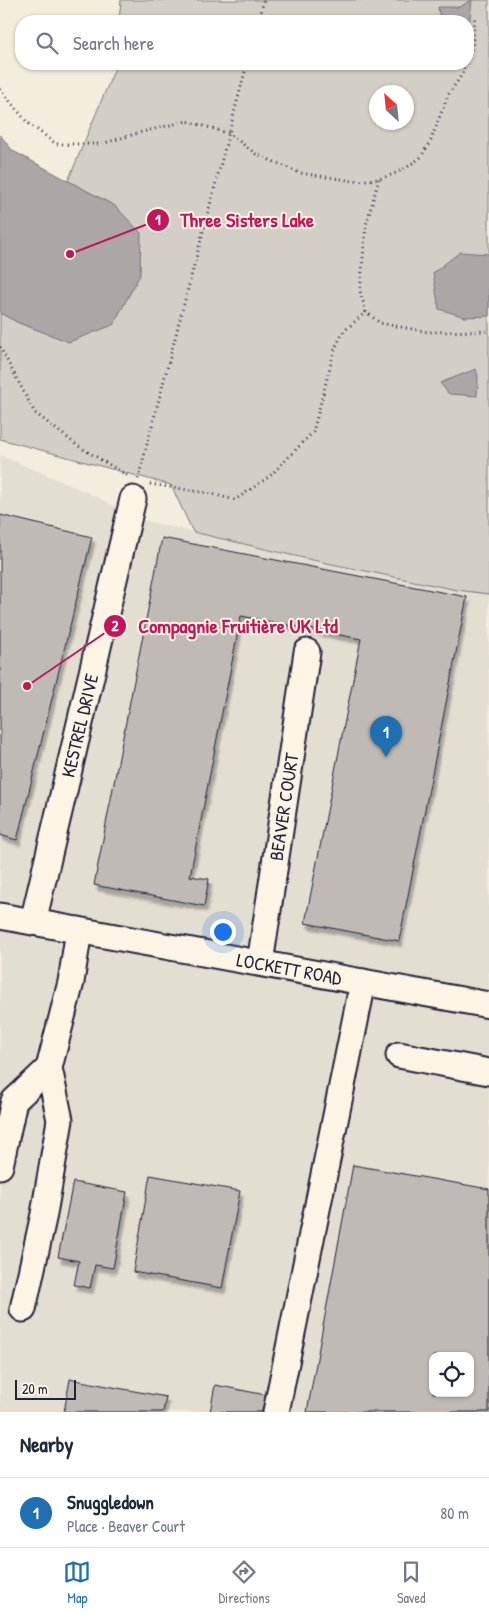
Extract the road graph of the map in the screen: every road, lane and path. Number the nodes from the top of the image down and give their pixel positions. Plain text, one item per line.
1 (264, 0) edge
2 (260, 15) edge
3 (245, 70) edge
4 (464, 70) edge
5 (0, 89) edge
6 (228, 133) junction
7 (379, 179) junction
8 (366, 312) junction
9 (489, 331) edge
10 (0, 347) edge
11 (135, 490) junction
12 (307, 652) dead end
13 (0, 916) edge
14 (33, 922) junction
15 (79, 930) junction
16 (260, 964) junction
17 (363, 982) junction
18 (489, 1005) edge
19 (400, 1055) dead end
20 (49, 1068) junction
21 (489, 1072) edge
22 (0, 1166) edge
23 (23, 1309) dead end
24 (276, 1412) edge

1 - 2 path
3 - 6 path
4 - 7 path
5 - 6 path
6 - 7 path
6 - 11 path
7 - 8 path
8 - 9 path
8 - 11 path
10 - 11 path
11 - 14 street, KESTREL DRIVE
12 - 16 street, BEAVER COURT
13 - 14 street, LOCKETT ROAD
14 - 15 street, LOCKETT ROAD
15 - 16 street, LOCKETT ROAD
15 - 20 street
16 - 17 street, LOCKETT ROAD
17 - 18 street, LOCKETT ROAD
17 - 24 street
19 - 21 street
20 - 22 street
20 - 23 street

